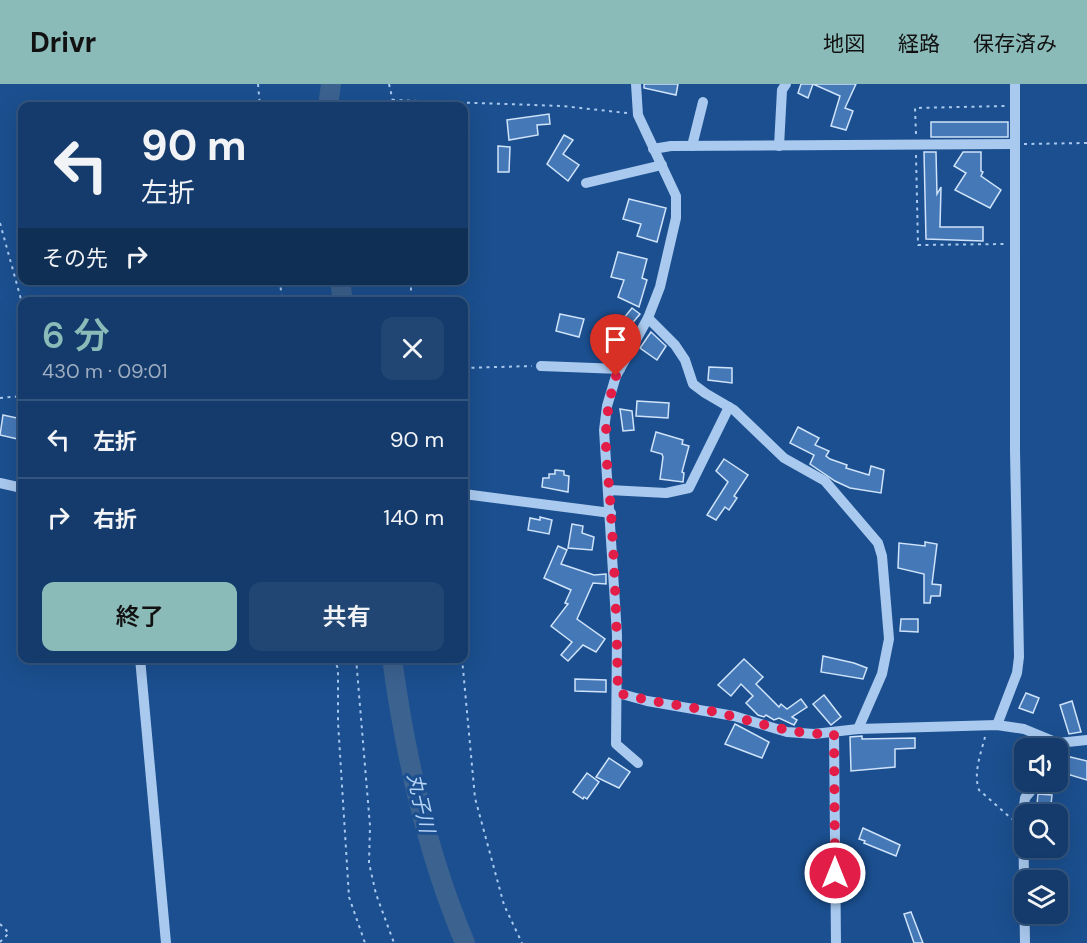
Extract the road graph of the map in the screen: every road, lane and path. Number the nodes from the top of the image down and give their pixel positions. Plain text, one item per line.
1 (258, 84) edge
2 (389, 84) edge
3 (636, 84) edge
4 (786, 84) edge
5 (1015, 84) edge
6 (392, 100) joint
7 (260, 102) edge
8 (449, 102) edge
9 (704, 102) dead end
10 (468, 103) edge
11 (1015, 106) junction
12 (638, 115) junction
13 (1087, 143) edge
14 (916, 144) junction
15 (1015, 144) junction
16 (692, 146) junction
17 (779, 146) junction
18 (653, 149) junction
19 (662, 165) junction
20 (586, 183) dead end
21 (0, 223) edge
22 (1015, 243) junction
23 (20, 297) edge
24 (648, 318) junction
25 (541, 366) joint
26 (468, 368) edge
27 (620, 369) junction
28 (18, 396) edge
29 (0, 398) edge
30 (729, 407) junction
31 (0, 483) edge
32 (18, 487) edge
33 (609, 490) junction
34 (468, 495) edge
35 (611, 513) junction
36 (140, 663) edge
37 (336, 663) edge
38 (356, 663) edge
39 (462, 663) edge
40 (618, 693) junction
41 (992, 725) junction
42 (858, 729) junction
43 (834, 734) junction
44 (1041, 738) edge
45 (1087, 740) edge
46 (1068, 744) edge
47 (638, 763) dead end
48 (1014, 819) edge
49 (1024, 858) edge
50 (0, 924) edge
51 (0, 942) edge
52 (166, 943) edge
53 (365, 943) edge
54 (394, 943) edge
55 (522, 943) edge
56 (836, 943) edge
57 (1025, 943) edge

1 - 7 path
2 - 6 path
3 - 12 street
4 - 17 street
5 - 11 street
6 - 8 path
9 - 16 street
10 - 12 path
11 - 14 path
11 - 15 street
12 - 18 street
13 - 15 path
14 - 15 street
14 - 17 street
14 - 22 path
15 - 22 street
16 - 17 street
16 - 18 street
18 - 19 street
19 - 20 street
19 - 24 street
21 - 23 path
22 - 41 street
24 - 27 street
24 - 30 street
25 - 26 path
25 - 27 street
27 - 33 street
28 - 29 path
30 - 33 street
30 - 42 street
31 - 32 street
33 - 35 street
34 - 35 street
35 - 40 street
36 - 52 street
37 - 53 path
38 - 54 path
39 - 55 path
40 - 43 street
40 - 47 street
41 - 42 street
41 - 44 street
41 - 48 path
42 - 43 street
43 - 56 street
45 - 46 street
49 - 57 street
50 - 51 path

